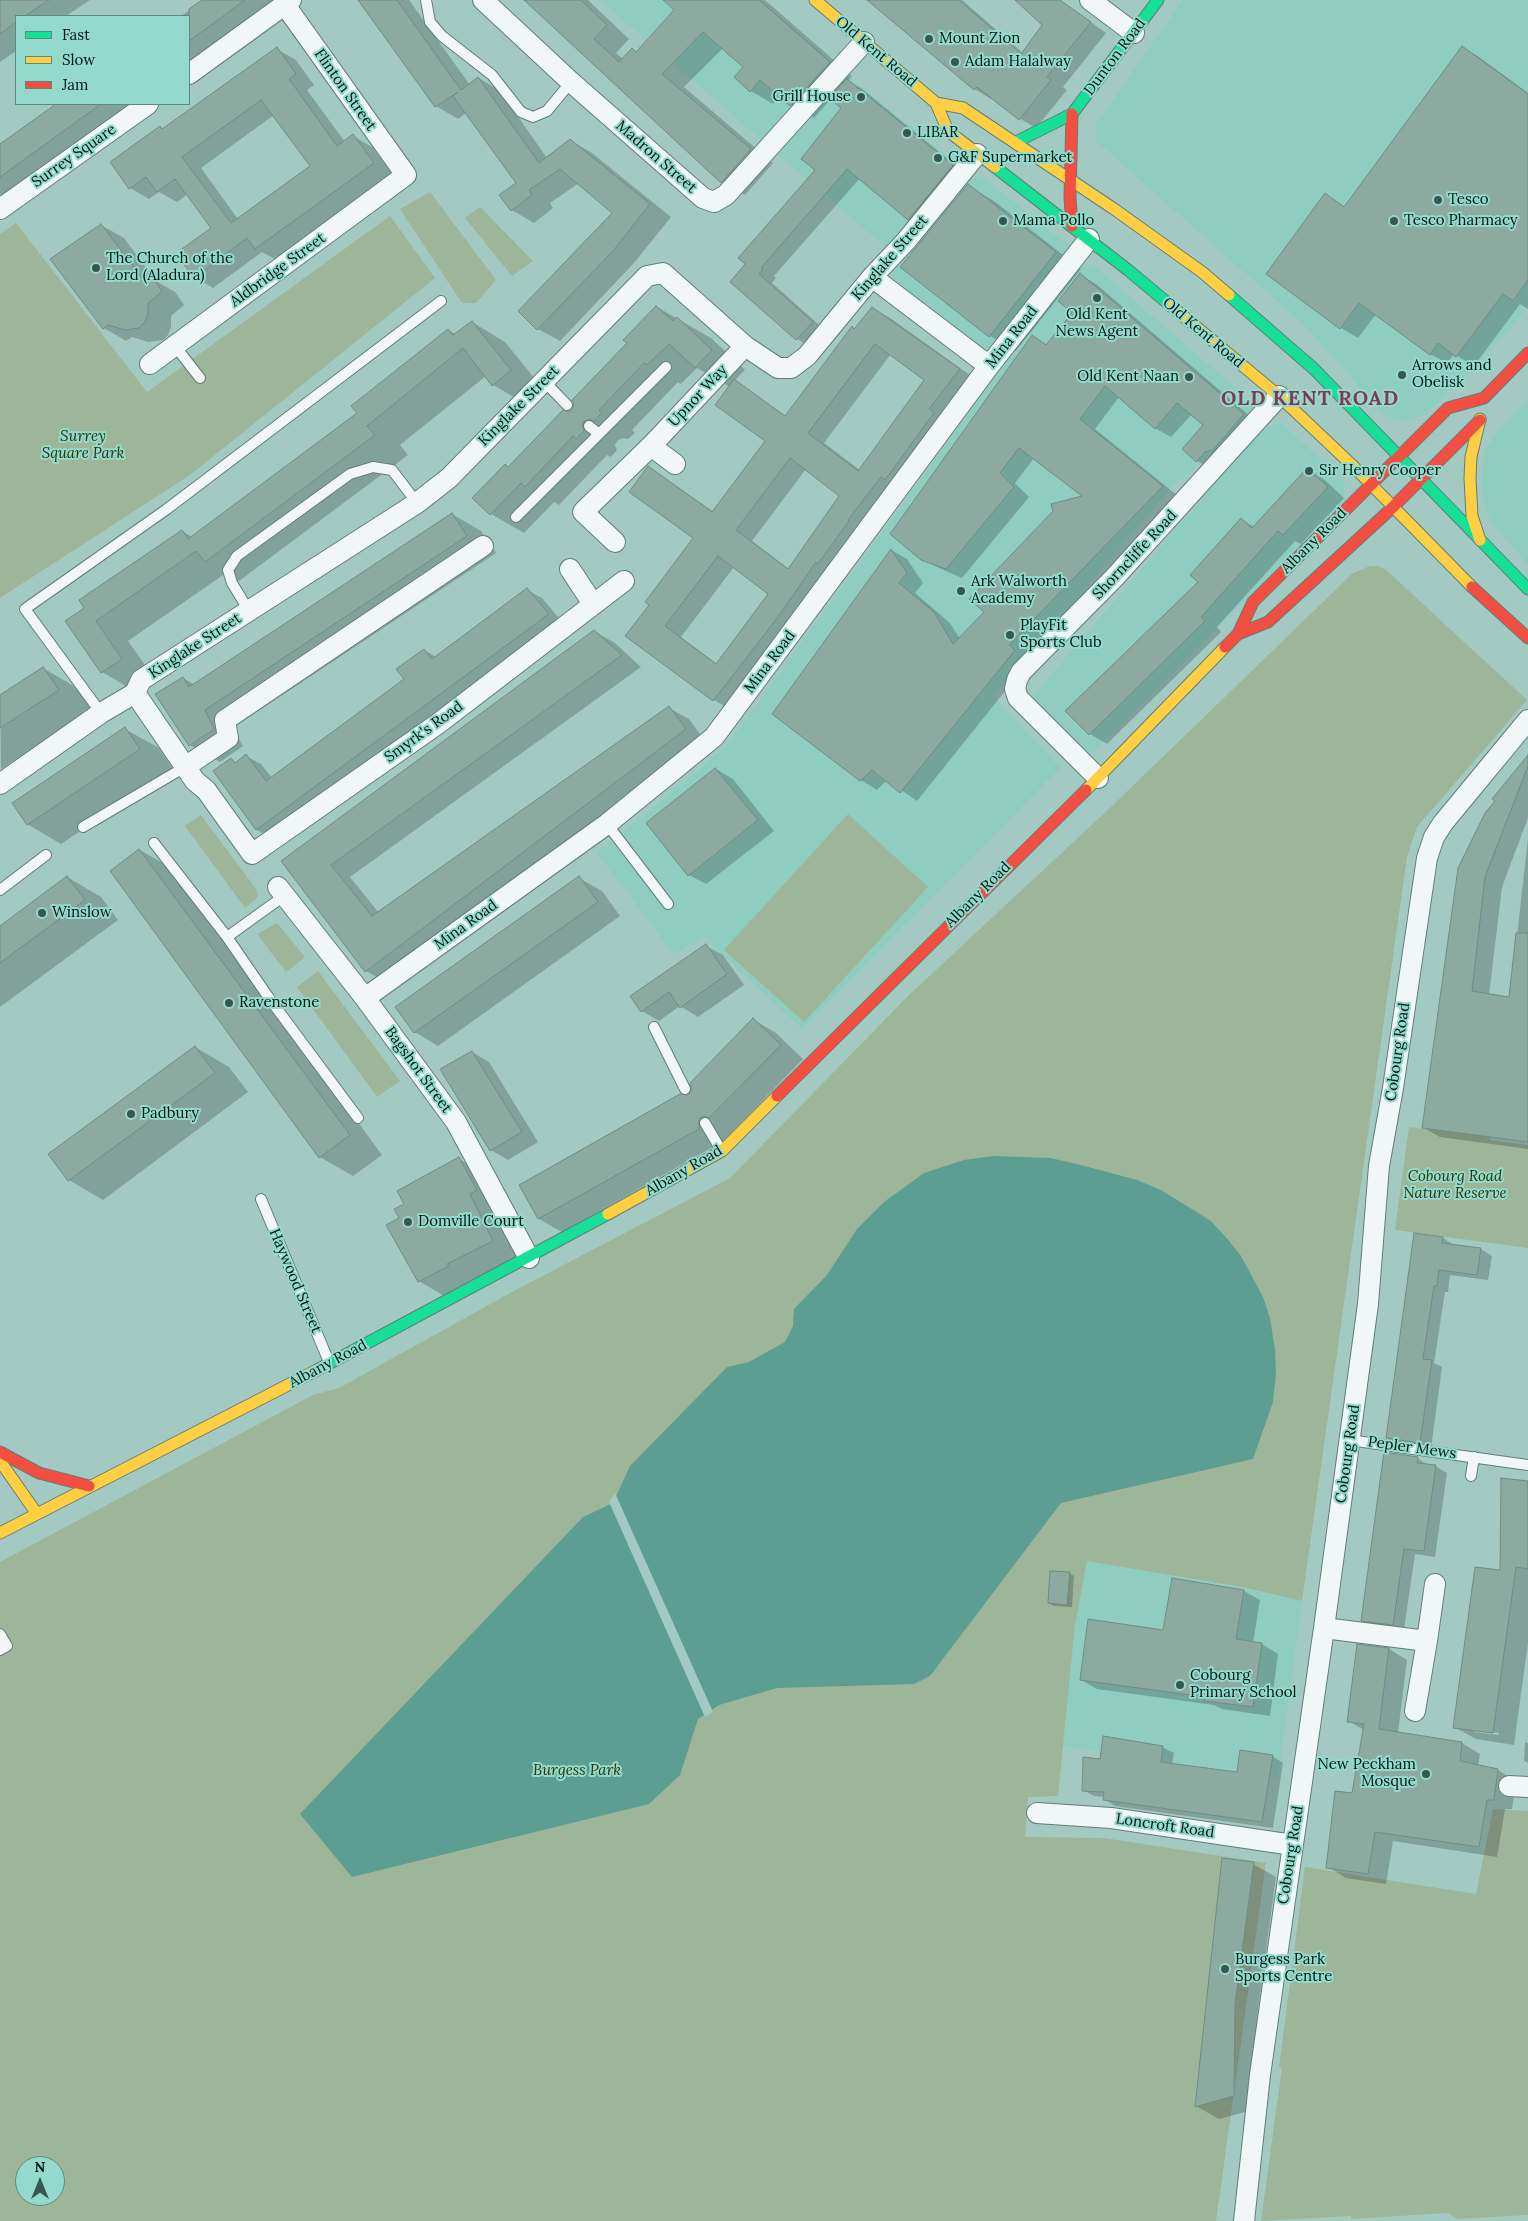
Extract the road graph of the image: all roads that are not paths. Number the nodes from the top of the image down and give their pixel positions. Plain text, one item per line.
1 (426, 0) edge
2 (483, 0) edge
3 (815, 0) edge
4 (1090, 0) edge
5 (1158, 0) edge
6 (288, 2) edge
7 (1134, 34) junction
8 (864, 42) junction
9 (190, 73) edge
10 (571, 82) junction
11 (936, 104) junction
12 (147, 105) edge
13 (1072, 114) junction
14 (1016, 142) junction
15 (977, 154) junction
16 (406, 175) joint
17 (1070, 179) junction
18 (0, 209) edge
19 (1072, 226) junction
20 (1089, 240) junction
21 (872, 277) junction
22 (441, 301) dead end
23 (175, 346) junction
24 (745, 346) junction
25 (1528, 353) edge
26 (150, 364) dead end
27 (989, 366) junction
28 (666, 367) dead end
29 (200, 378) dead end
30 (544, 381) junction
31 (1279, 396) junction
32 (1484, 398) junction
33 (568, 405) dead end
34 (1480, 420) junction
35 (589, 426) dead end
36 (598, 434) junction
37 (651, 446) junction
38 (1400, 457) junction
39 (675, 464) dead end
40 (1421, 479) junction
41 (1370, 485) junction
42 (417, 503) junction
43 (1392, 508) junction
44 (516, 517) dead end
45 (1480, 540) junction
46 (616, 542) dead end
47 (483, 546) dead end
48 (570, 568) dead end
49 (624, 581) dead end
50 (1528, 589) edge
51 (593, 604) junction
52 (249, 611) junction
53 (1238, 634) junction
54 (1528, 638) edge
55 (135, 693) junction
56 (101, 712) junction
57 (1528, 720) edge
58 (185, 767) junction
59 (1098, 778) junction
60 (0, 784) edge
61 (607, 824) junction
62 (83, 827) dead end
63 (154, 844) dead end
64 (46, 855) dead end
65 (0, 890) edge
66 (281, 891) joint
67 (668, 904) dead end
68 (227, 937) junction
69 (365, 998) junction
70 (654, 1027) dead end
71 (685, 1089) dead end
72 (358, 1118) dead end
73 (705, 1123) dead end
74 (722, 1151) junction
75 (261, 1199) dead end
76 (529, 1258) junction
77 (330, 1363) junction
78 (1349, 1440) junction
79 (0, 1452) edge
80 (1474, 1457) junction
81 (0, 1461) edge
82 (1528, 1465) edge
83 (1471, 1476) dead end
84 (90, 1486) junction
85 (37, 1514) junction
86 (0, 1533) edge
87 (1435, 1584) dead end
88 (1324, 1628) junction
89 (0, 1634) edge
90 (1427, 1640) junction
91 (0, 1650) edge
92 (1415, 1711) dead end
93 (1037, 1813) dead end
94 (1293, 1845) junction
95 (1244, 2221) edge

1 - 10 lane
2 - 10 street, Madron Street
3 - 8 main road, Old Kent Road
4 - 7 street
5 - 7 main road, Dunton Road
6 - 9 street
6 - 16 street, Flinton Street
7 - 13 main road, Dunton Road
8 - 10 street, Madron Street
8 - 11 main road, Old Kent Road
11 - 14 main road
11 - 15 main road, Old Kent Road
12 - 18 street, Surrey Square
13 - 14 main road, Dunton Road
13 - 17 main road
14 - 17 main road
15 - 19 main road, Old Kent Road
15 - 21 street, Kinglake Street
16 - 23 street, Aldbridge Street
17 - 19 main road
17 - 38 main road
19 - 20 main road, Old Kent Road
20 - 27 street, Mina Road
20 - 31 main road, Old Kent Road
21 - 24 street, Kinglake Street
21 - 27 street
22 - 56 lane
23 - 26 street, Aldbridge Street
23 - 29 lane
24 - 30 street, Kinglake Street
24 - 37 street, Upnor Way
25 - 32 main road
27 - 61 street, Mina Road
28 - 36 lane
30 - 33 lane
30 - 42 street, Kinglake Street
31 - 41 main road, Old Kent Road
31 - 59 street, Shorncliffe Road
32 - 34 main road
32 - 38 main road, Albany Road
34 - 40 main road, Albany Road
34 - 45 main road
35 - 36 lane
36 - 44 lane
37 - 39 street
37 - 46 street, Upnor Way
38 - 40 main road
38 - 41 main road, Albany Road
40 - 43 main road, Albany Road
40 - 45 main road
41 - 43 main road, Old Kent Road
41 - 53 main road, Albany Road
42 - 52 street, Kinglake Street
42 - 52 lane
43 - 53 main road, Albany Road
43 - 54 main road, Old Kent Road
45 - 50 main road
47 - 58 street
48 - 51 street
49 - 51 street, Smyrk's Road
51 - 58 street, Smyrk's Road
52 - 55 street, Kinglake Street
53 - 59 main road, Albany Road
55 - 56 street, Kinglake Street
55 - 58 street
56 - 60 street, Kinglake Street
57 - 78 street, Cobourg Road
58 - 62 lane
59 - 74 main road, Albany Road
61 - 67 lane
61 - 69 street, Mina Road
63 - 68 lane
64 - 65 lane
66 - 68 lane, Bagshot Street
66 - 69 street, Bagshot Street
68 - 72 lane
69 - 76 street, Bagshot Street
70 - 71 lane
73 - 74 lane
74 - 76 main road, Albany Road
75 - 77 lane, Haywood Street
76 - 77 main road, Albany Road
77 - 84 main road, Albany Road
78 - 80 lane, Pepler Mews
78 - 88 street, Cobourg Road
79 - 84 main road
80 - 82 lane, Pepler Mews
80 - 83 lane, Pepler Mews
81 - 85 main road
84 - 85 main road, Albany Road
85 - 86 main road, Albany Road
87 - 90 street
88 - 90 street
88 - 94 street, Cobourg Road
89 - 91 lane
90 - 92 street
93 - 94 street, Loncroft Road
94 - 95 street, Cobourg Road

